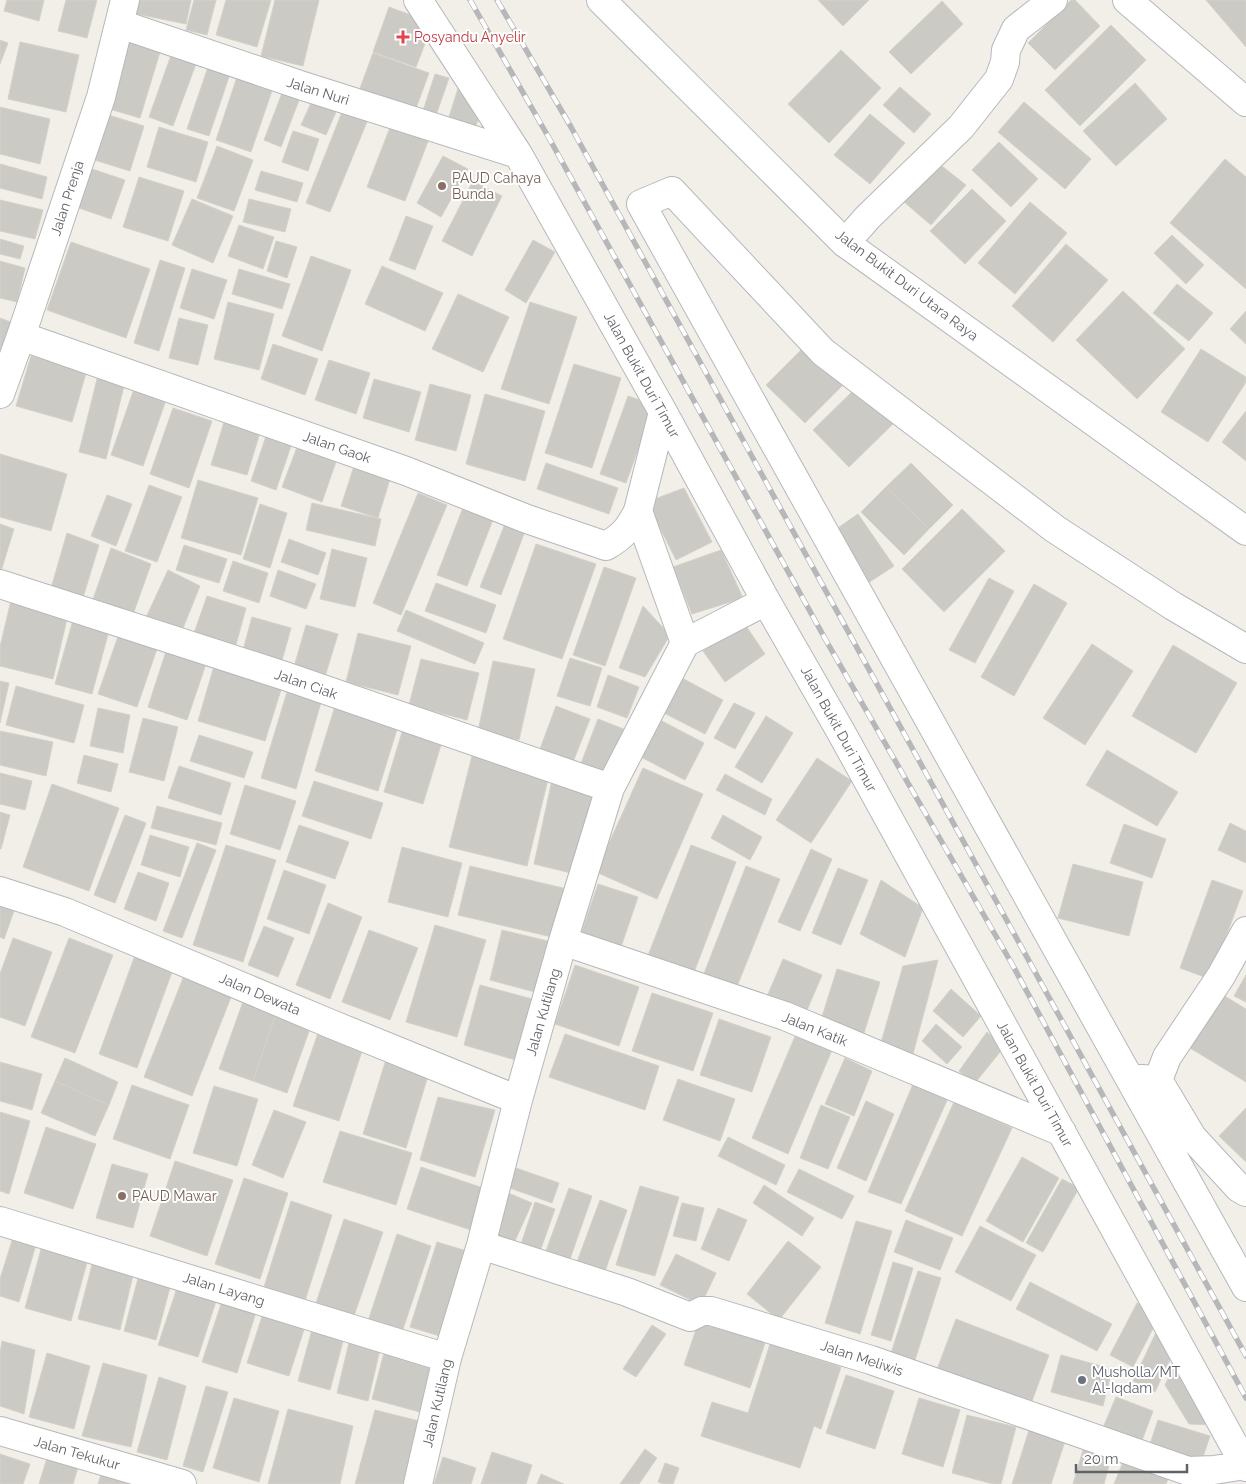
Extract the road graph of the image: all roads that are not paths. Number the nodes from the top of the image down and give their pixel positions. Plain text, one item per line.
1 (418, 0) edge
2 (601, 0) edge
3 (1053, 0) edge
4 (1127, 0) edge
5 (122, 12) edge
6 (1246, 102) edge
7 (518, 154) junction
8 (845, 243) junction
9 (21, 336) junction
10 (0, 394) edge
11 (663, 412) junction
12 (638, 511) junction
13 (1246, 531) edge
14 (0, 584) edge
15 (766, 601) junction
16 (685, 643) junction
17 (1246, 648) edge
18 (610, 788) junction
19 (0, 891) edge
20 (1246, 931) edge
21 (563, 941) junction
22 (1129, 1078) junction
23 (1158, 1080) junction
24 (518, 1100) junction
25 (1062, 1132) junction
26 (1246, 1192) edge
27 (0, 1221) edge
28 (481, 1245) junction
29 (1246, 1287) edge
30 (447, 1358) junction
31 (0, 1431) edge
32 (1246, 1466) edge
33 (182, 1484) edge
34 (418, 1484) edge

1 - 7 street, Jalan Bukit Duri Timur
2 - 8 street, Jalan Bukit Duri Utara Raya
3 - 8 street
4 - 6 street
5 - 7 street, Jalan Nuri
5 - 9 street, Jalan Prenja
7 - 11 street, Jalan Bukit Duri Timur
8 - 13 street, Jalan Bukit Duri Utara Raya
9 - 10 street, Jalan Prenja
9 - 12 street, Jalan Gaok
11 - 12 street, Jalan Gaok
11 - 15 street, Jalan Bukit Duri Timur
12 - 16 street
14 - 18 street, Jalan Ciak
15 - 16 street
15 - 25 street, Jalan Bukit Duri Timur
16 - 18 street, Jalan Kutilang
17 - 22 street
18 - 21 street, Jalan Kutilang
19 - 24 street, Jalan Dewata
20 - 23 street
21 - 24 street, Jalan Kutilang
21 - 25 street, Jalan Katik
22 - 23 street
22 - 29 street
23 - 26 street
24 - 28 street, Jalan Kutilang
25 - 32 street, Jalan Bukit Duri Timur
27 - 30 street, Jalan Layang
28 - 30 street, Jalan Kutilang
28 - 32 street, Jalan Meliwis
30 - 34 street, Jalan Kutilang
31 - 33 street, Jalan Tekukur

